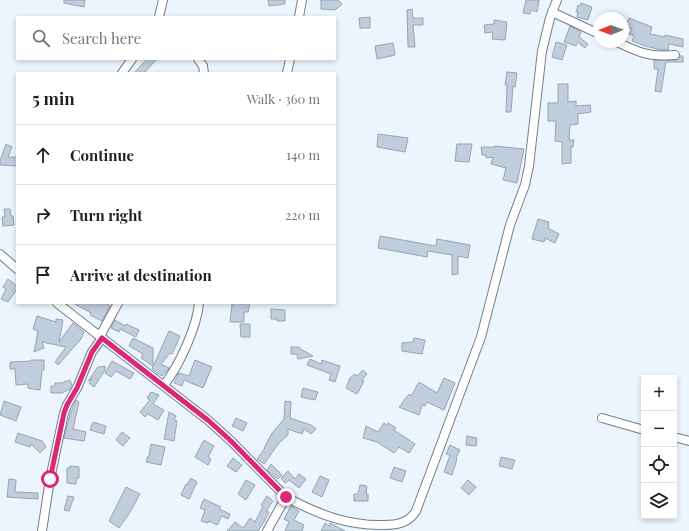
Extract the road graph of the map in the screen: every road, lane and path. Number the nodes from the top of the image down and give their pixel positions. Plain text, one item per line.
1 (163, 0) edge
2 (302, 0) edge
3 (557, 0) edge
4 (552, 12) junction
5 (159, 16) edge
6 (299, 16) edge
7 (593, 31) edge
8 (629, 47) edge
9 (675, 55) dead end
10 (131, 60) edge
11 (199, 60) edge
12 (290, 60) edge
13 (123, 72) edge
14 (204, 72) edge
15 (287, 72) edge
16 (0, 254) edge
17 (16, 268) edge
18 (58, 304) edge
19 (118, 304) edge
20 (199, 304) edge
21 (101, 337) junction
22 (164, 386) junction
23 (602, 418) dead end
24 (641, 429) edge
25 (677, 438) edge
26 (689, 441) edge
27 (286, 497) junction
28 (42, 531) edge
29 (267, 531) edge

1 - 5 street
2 - 6 street
3 - 4 street
4 - 7 street
4 - 27 street
8 - 9 street
10 - 13 street
11 - 14 street
12 - 15 street
16 - 17 street
18 - 21 street
19 - 21 street
20 - 22 street
21 - 22 street
21 - 28 street
22 - 27 street
23 - 24 street
25 - 26 street
27 - 29 street

